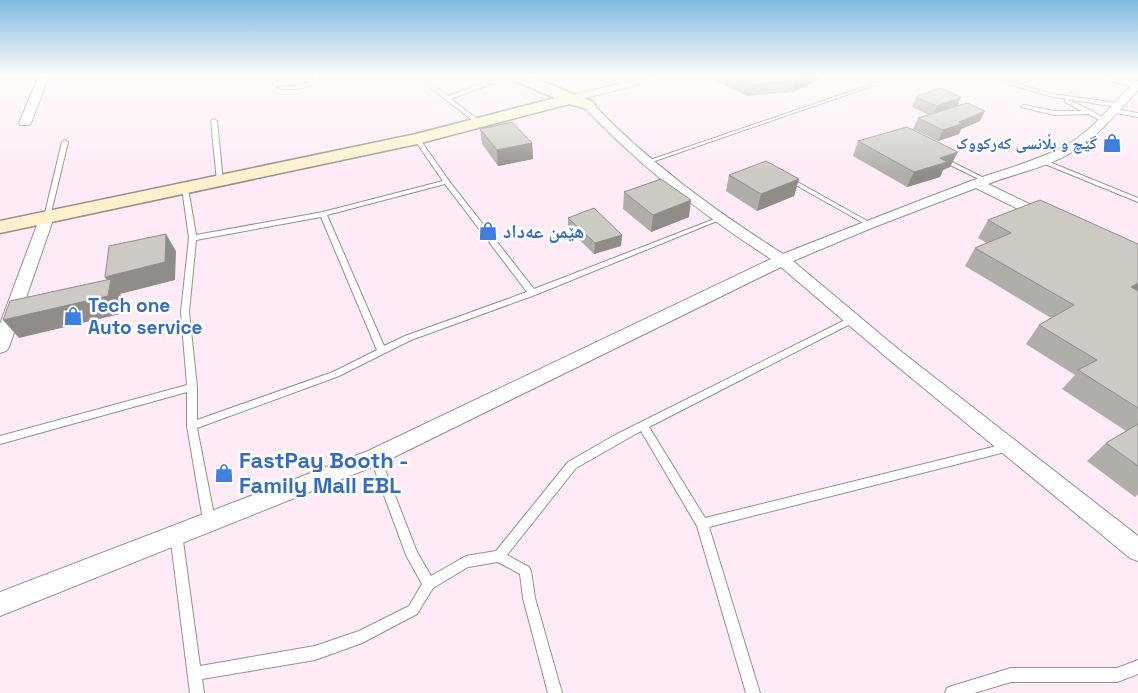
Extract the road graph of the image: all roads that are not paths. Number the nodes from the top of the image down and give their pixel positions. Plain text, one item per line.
1 (31, 108) edge
2 (461, 108) edge
3 (524, 108) edge
4 (585, 108) edge
5 (804, 108) edge
6 (1031, 108) edge
7 (1095, 108) edge
8 (1095, 108) edge
9 (1110, 108) edge
10 (1106, 112) junction
11 (1138, 115) edge
12 (214, 121) dead end
13 (25, 122) dead end
14 (479, 123) junction
15 (418, 139) junction
16 (65, 142) dead end
17 (934, 156) edge
18 (1042, 161) junction
19 (647, 162) junction
20 (220, 181) junction
21 (447, 182) junction
22 (794, 182) edge
23 (983, 183) junction
24 (185, 188) junction
25 (1138, 200) edge
26 (323, 214) junction
27 (47, 217) junction
28 (719, 219) junction
29 (1054, 221) edge
30 (869, 224) junction
31 (0, 227) edge
32 (193, 238) junction
33 (782, 260) junction
34 (532, 293) junction
35 (6, 316) edge
36 (853, 319) junction
37 (0, 347) edge
38 (382, 350) junction
39 (192, 387) junction
40 (192, 426) junction
41 (643, 426) junction
42 (0, 440) edge
43 (1010, 447) junction
44 (375, 457) junction
45 (209, 520) junction
46 (702, 524) junction
47 (176, 534) junction
48 (1138, 550) edge
49 (499, 556) junction
50 (429, 584) junction
51 (0, 604) edge
52 (1138, 667) edge
53 (194, 674) junction
54 (197, 693) edge
55 (555, 693) edge
56 (753, 693) edge
57 (952, 693) edge

1 - 13 street
2 - 14 lane
3 - 14 street
4 - 19 street
5 - 19 lane
6 - 10 lane
7 - 10 lane
8 - 10 lane
9 - 10 street
10 - 11 lane
10 - 18 street
12 - 20 lane
14 - 15 street
15 - 20 street
15 - 21 lane
16 - 27 lane
17 - 23 lane
18 - 23 street
18 - 25 lane
19 - 28 street
20 - 24 street
21 - 26 lane
21 - 34 lane
22 - 30 lane
23 - 29 street
23 - 30 street
24 - 27 street
24 - 32 lane
26 - 32 lane
26 - 38 lane
27 - 31 street
27 - 35 street
28 - 33 street
28 - 34 lane
30 - 33 street
32 - 39 lane
33 - 36 street
33 - 44 street
34 - 38 lane
35 - 37 street
36 - 41 lane
36 - 43 street
38 - 40 lane
39 - 40 lane
39 - 42 lane
40 - 45 lane
41 - 46 lane
41 - 49 lane
43 - 46 lane
43 - 48 street
44 - 45 street
44 - 50 lane
45 - 47 street
46 - 56 lane
47 - 51 street
47 - 53 lane
49 - 50 lane
49 - 55 lane
50 - 53 lane
52 - 57 lane
53 - 54 lane

